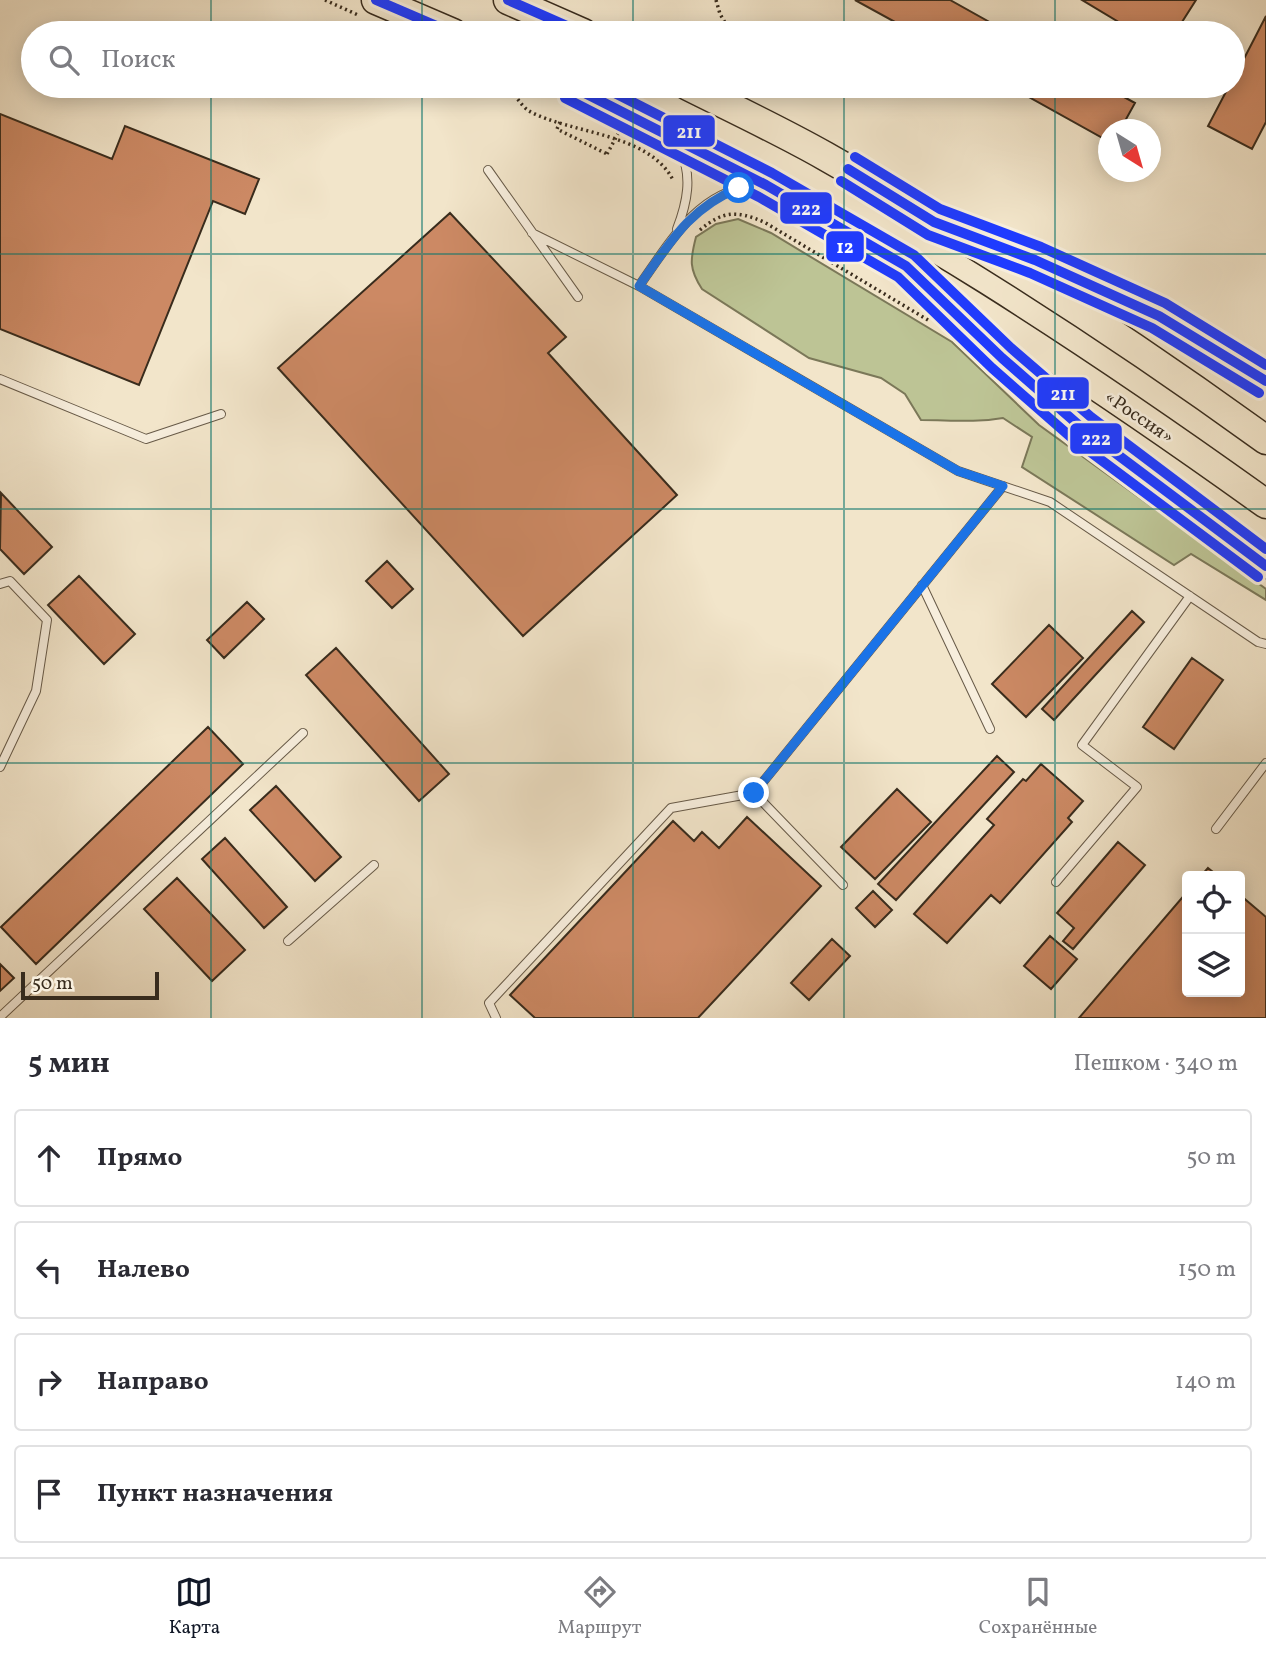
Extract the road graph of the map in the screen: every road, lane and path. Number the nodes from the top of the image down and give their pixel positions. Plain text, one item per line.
1 (376, 0) edge
2 (508, 0) edge
3 (716, 0) edge
4 (425, 21) edge
5 (556, 21) edge
6 (723, 21) edge
7 (518, 98) edge
8 (596, 98) edge
9 (637, 98) edge
10 (712, 98) edge
11 (560, 122) junction
12 (674, 136) junction
13 (488, 170) dead end
14 (766, 185) junction
15 (677, 190) dead end
16 (934, 222) junction
17 (532, 233) junction
18 (696, 233) dead end
19 (675, 235) junction
20 (906, 266) junction
21 (639, 286) junction
22 (578, 298) dead end
23 (937, 325) dead end
24 (0, 379) edge
25 (1266, 381) edge
26 (221, 414) dead end
27 (1266, 439) edge
28 (1003, 486) junction
29 (1266, 504) edge
30 (1266, 566) edge
31 (0, 584) edge
32 (922, 585) junction
33 (1190, 596) junction
34 (1266, 644) edge
35 (990, 729) dead end
36 (303, 733) dead end
37 (1266, 763) edge
38 (0, 767) edge
39 (754, 793) junction
40 (1216, 830) dead end
41 (374, 865) dead end
42 (1056, 882) dead end
43 (843, 885) dead end
44 (288, 941) dead end
45 (0, 1017) edge
46 (496, 1018) edge

1 - 4 highway
2 - 5 highway
3 - 6 path
7 - 11 path
8 - 12 highway, «Россия»
9 - 11 path, bridge
10 - 16 highway
11 - 15 path
12 - 14 highway, «Россия»
12 - 19 lane
13 - 17 lane
14 - 19 lane
14 - 20 highway, «Россия»
16 - 25 main road
16 - 27 highway
17 - 21 lane
17 - 22 lane
18 - 23 path
19 - 21 lane
20 - 29 highway, «Россия»
20 - 30 main road
21 - 28 lane
24 - 26 lane
28 - 32 lane
28 - 33 lane
31 - 38 lane
32 - 35 lane
32 - 39 lane
33 - 34 lane
33 - 42 lane
36 - 45 lane
37 - 40 lane
39 - 43 lane
39 - 46 lane
41 - 44 lane

